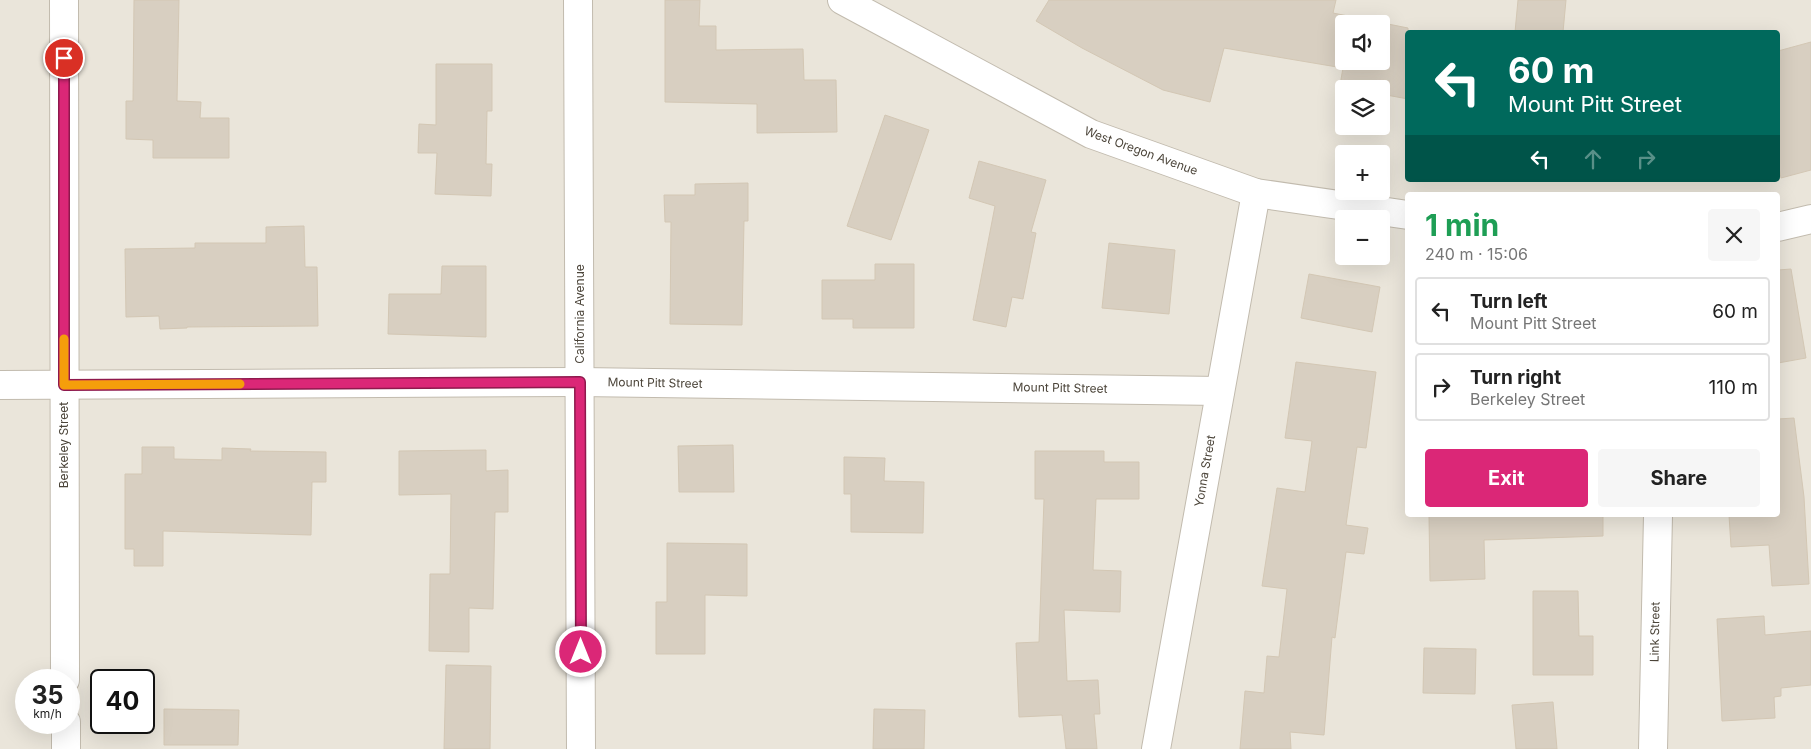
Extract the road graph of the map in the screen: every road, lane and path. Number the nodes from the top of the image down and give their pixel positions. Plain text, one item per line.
1 (64, 0) edge
2 (578, 0) edge
3 (842, 0) edge
4 (1256, 193) junction
5 (1405, 215) edge
6 (1811, 219) edge
7 (1780, 227) edge
8 (580, 382) junction
9 (0, 385) edge
10 (64, 385) junction
11 (1220, 391) junction
12 (1658, 517) edge
13 (65, 669) edge
14 (66, 734) edge
15 (66, 749) edge
16 (581, 749) edge
17 (1156, 749) edge
18 (1653, 749) edge

1 - 10 street, Berkeley Street
2 - 8 street, California Avenue
3 - 4 street, West Oregon Avenue
4 - 5 street, West Oregon Avenue
4 - 11 street, Yonna Street
6 - 7 street
8 - 10 street, Mount Pitt Street
8 - 11 street, Mount Pitt Street
8 - 16 street, California Avenue
9 - 10 street, Mount Pitt Street
10 - 13 street, Berkeley Street
11 - 17 street, Yonna Street
12 - 18 street, Link Street
14 - 15 street

